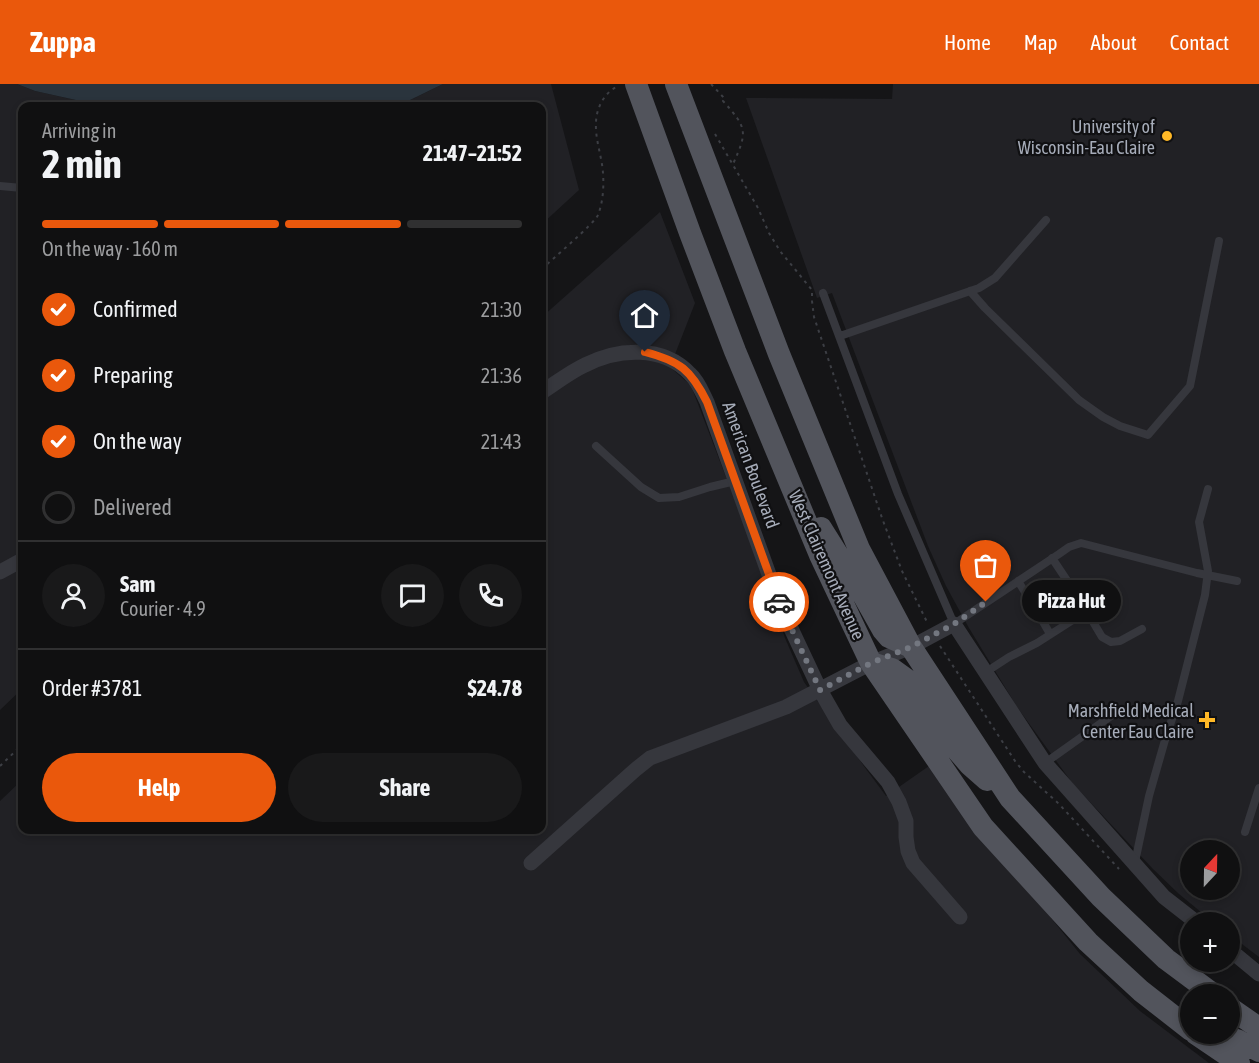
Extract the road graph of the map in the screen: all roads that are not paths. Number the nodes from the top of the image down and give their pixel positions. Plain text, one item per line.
1 (636, 84) edge
2 (676, 84) edge
3 (0, 186) edge
4 (18, 188) edge
5 (1046, 220) dead end
6 (1219, 241) dead end
7 (969, 291) junction
8 (823, 293) dead end
9 (840, 336) junction
10 (546, 389) edge
11 (596, 446) dead end
12 (789, 479) junction
13 (735, 481) junction
14 (1208, 489) dead end
15 (1052, 558) junction
16 (18, 562) edge
17 (0, 572) edge
18 (1208, 575) junction
19 (1018, 581) junction
20 (1237, 581) dead end
21 (1087, 611) junction
22 (954, 624) junction
23 (1142, 628) dead end
24 (1050, 634) junction
25 (911, 647) junction
26 (871, 663) junction
27 (986, 672) junction
28 (820, 690) junction
29 (1111, 716) dead end
30 (1045, 763) junction
31 (1259, 788) edge
32 (1010, 798) junction
33 (1257, 799) edge
34 (1245, 832) dead end
35 (531, 863) dead end
36 (1135, 864) junction
37 (1183, 912) edge
38 (960, 917) dead end
39 (1240, 958) edge
40 (1259, 974) edge
41 (1200, 984) edge
42 (1240, 1015) edge
43 (1180, 1021) edge
44 (1259, 1028) edge
45 (1240, 1042) edge
46 (1212, 1044) edge
47 (1259, 1051) edge
48 (1239, 1063) edge

1 - 12 main road, West Clairemont Avenue
2 - 25 main road, West Clairemont Avenue
3 - 4 lane
5 - 7 lane
6 - 7 lane
7 - 9 lane
8 - 9 lane
9 - 22 lane
10 - 13 street, American Boulevard
11 - 13 lane
12 - 25 main road
12 - 26 main road, West Clairemont Avenue
13 - 28 street, American Boulevard
14 - 18 lane
15 - 18 lane
15 - 19 lane
15 - 21 lane
16 - 17 street
18 - 20 lane
18 - 36 lane
19 - 22 lane
19 - 24 lane
21 - 23 lane
21 - 24 lane
22 - 25 street
22 - 27 street
24 - 27 lane
25 - 26 street
25 - 32 main road, West Clairemont Avenue
26 - 28 street
26 - 32 main road
26 - 43 main road, West Clairemont Avenue
27 - 30 street
28 - 35 street
28 - 38 street, American Boulevard
29 - 30 lane
30 - 36 street
31 - 33 lane
32 - 41 main road, West Clairemont Avenue
33 - 34 lane
36 - 37 street
39 - 40 street
42 - 44 main road
45 - 47 main road
46 - 48 main road, West Clairemont Avenue

